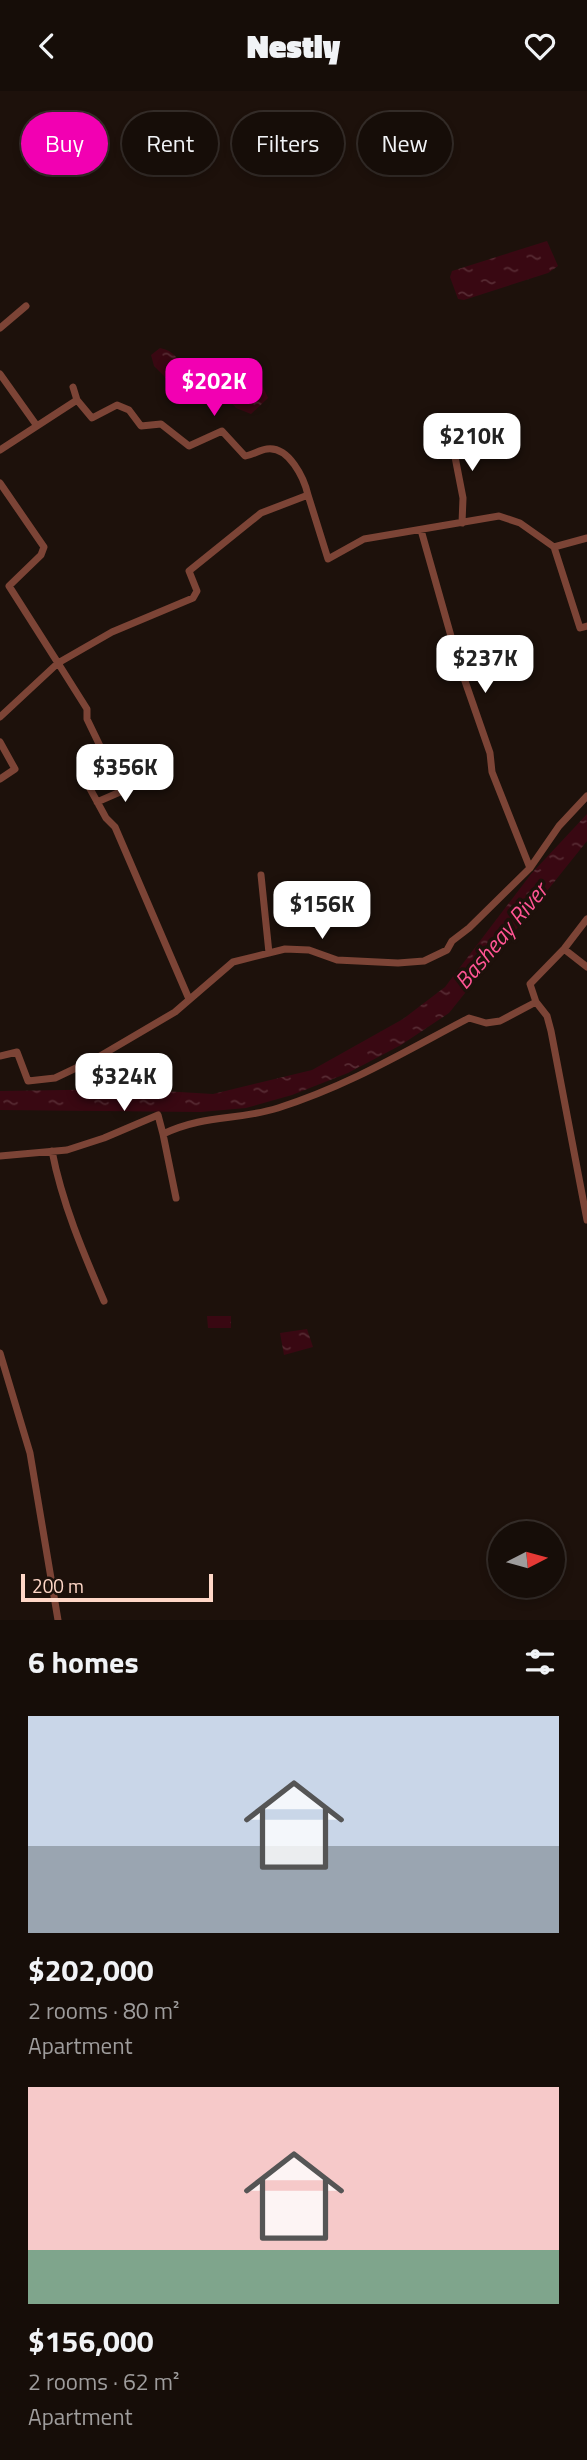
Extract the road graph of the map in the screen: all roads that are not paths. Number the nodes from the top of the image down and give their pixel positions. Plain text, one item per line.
1 (26, 306) dead end
2 (0, 328) edge
3 (0, 374) edge
4 (73, 387) dead end
5 (77, 400) junction
6 (37, 426) junction
7 (449, 426) dead end
8 (0, 450) edge
9 (0, 483) edge
10 (308, 495) junction
11 (462, 523) junction
12 (421, 530) junction
13 (587, 538) edge
14 (554, 547) junction
15 (587, 626) edge
16 (58, 663) junction
17 (0, 717) edge
18 (0, 742) edge
19 (0, 779) edge
20 (143, 782) dead end
21 (587, 796) edge
22 (97, 802) junction
23 (530, 868) junction
24 (261, 875) dead end
25 (587, 919) edge
26 (564, 949) junction
27 (269, 953) junction
28 (587, 967) edge
29 (189, 999) junction
30 (536, 1002) junction
31 (0, 1056) edge
32 (163, 1134) junction
33 (52, 1151) junction
34 (0, 1156) edge
35 (176, 1198) dead end
36 (587, 1220) edge
37 (104, 1300) dead end
38 (0, 1353) edge
39 (58, 1620) edge

1 - 2 street
3 - 6 street
4 - 5 street
5 - 6 street
5 - 10 street
6 - 8 street
7 - 11 street
9 - 16 street
10 - 12 street
10 - 16 street
11 - 12 street
11 - 14 street
12 - 23 street
13 - 14 street
14 - 15 street
16 - 17 street
16 - 22 street
18 - 19 street
20 - 22 street
21 - 23 street
22 - 29 street
23 - 27 street
24 - 27 street
25 - 26 street
26 - 28 street
26 - 30 street
27 - 29 street
29 - 31 street
30 - 32 street
30 - 36 street
32 - 33 street
32 - 35 street
33 - 34 street
33 - 37 street
38 - 39 street

